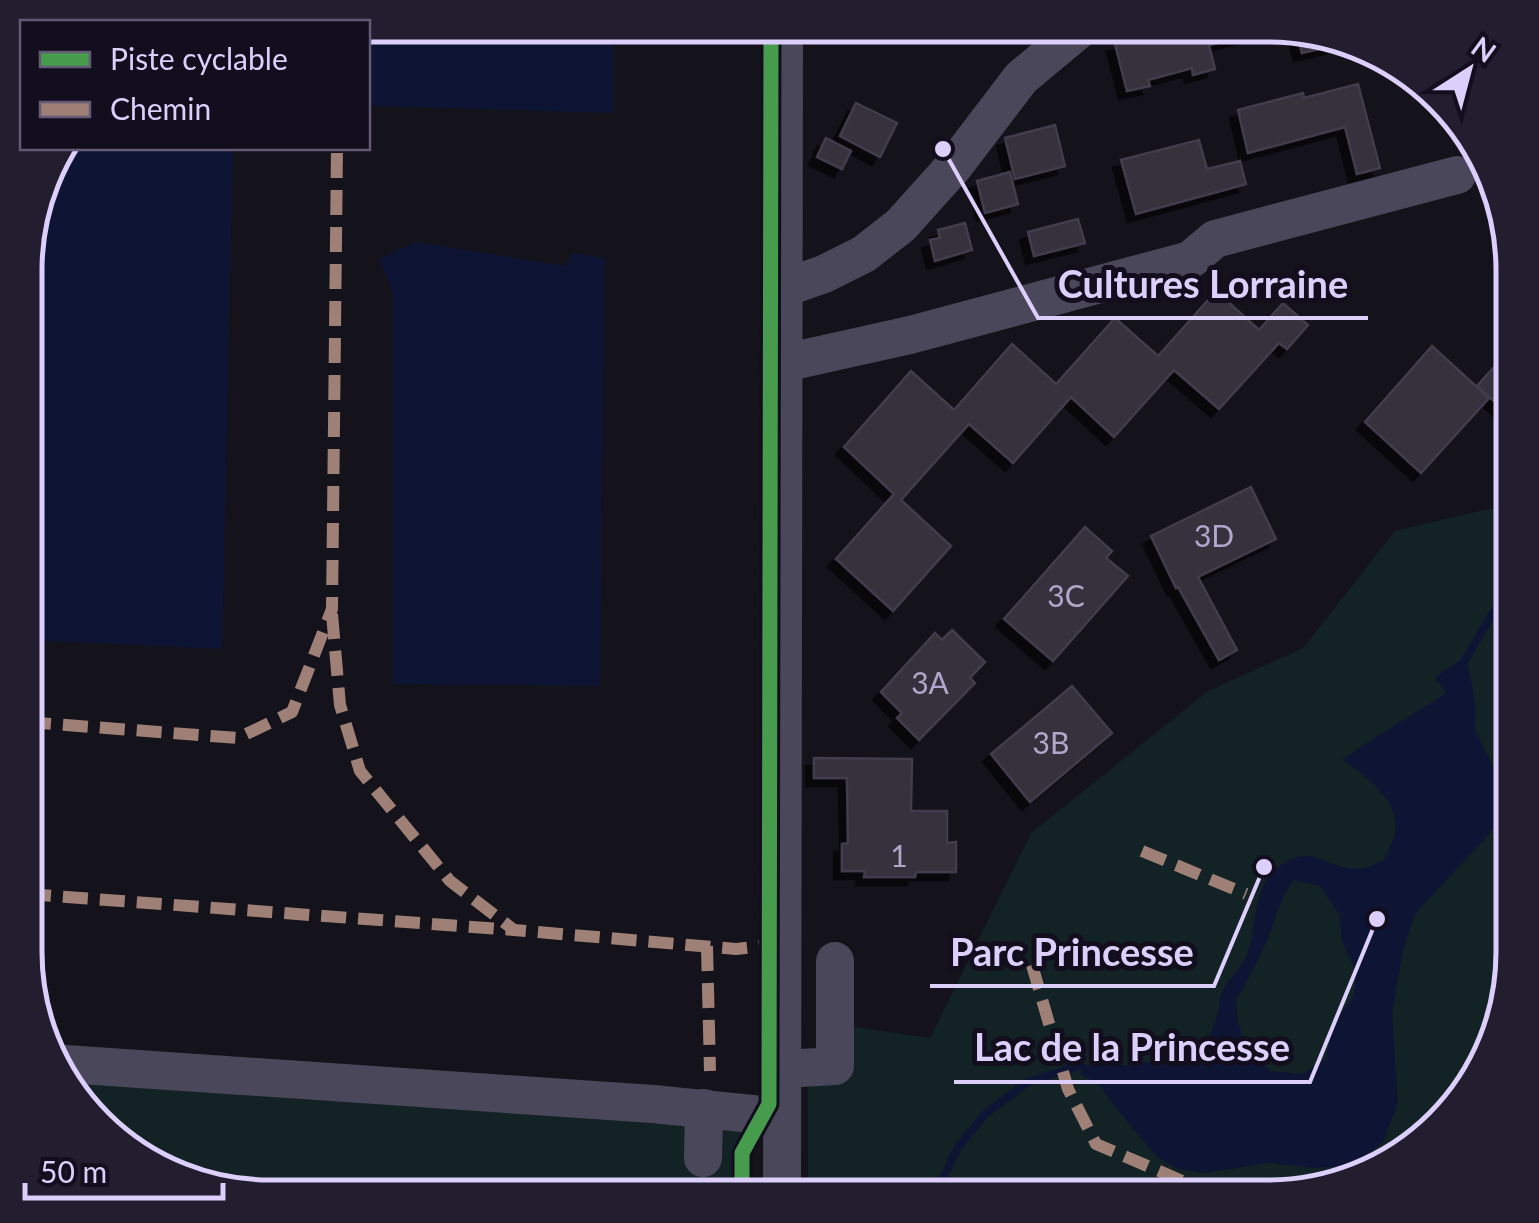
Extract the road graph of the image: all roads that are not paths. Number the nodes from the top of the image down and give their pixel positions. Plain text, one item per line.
1 (784, 43) edge
2 (1062, 43) edge
3 (1457, 175) dead end
4 (784, 288) junction
5 (784, 362) junction
6 (835, 961) dead end
7 (72, 1064) edge
8 (783, 1068) junction
9 (704, 1108) junction
10 (782, 1117) junction
11 (703, 1158) dead end
12 (782, 1180) edge

1 - 4 street
2 - 4 street
3 - 5 street
4 - 5 street
5 - 8 street
6 - 8 street
7 - 9 street
8 - 10 street
9 - 10 street
9 - 11 street
10 - 12 street

